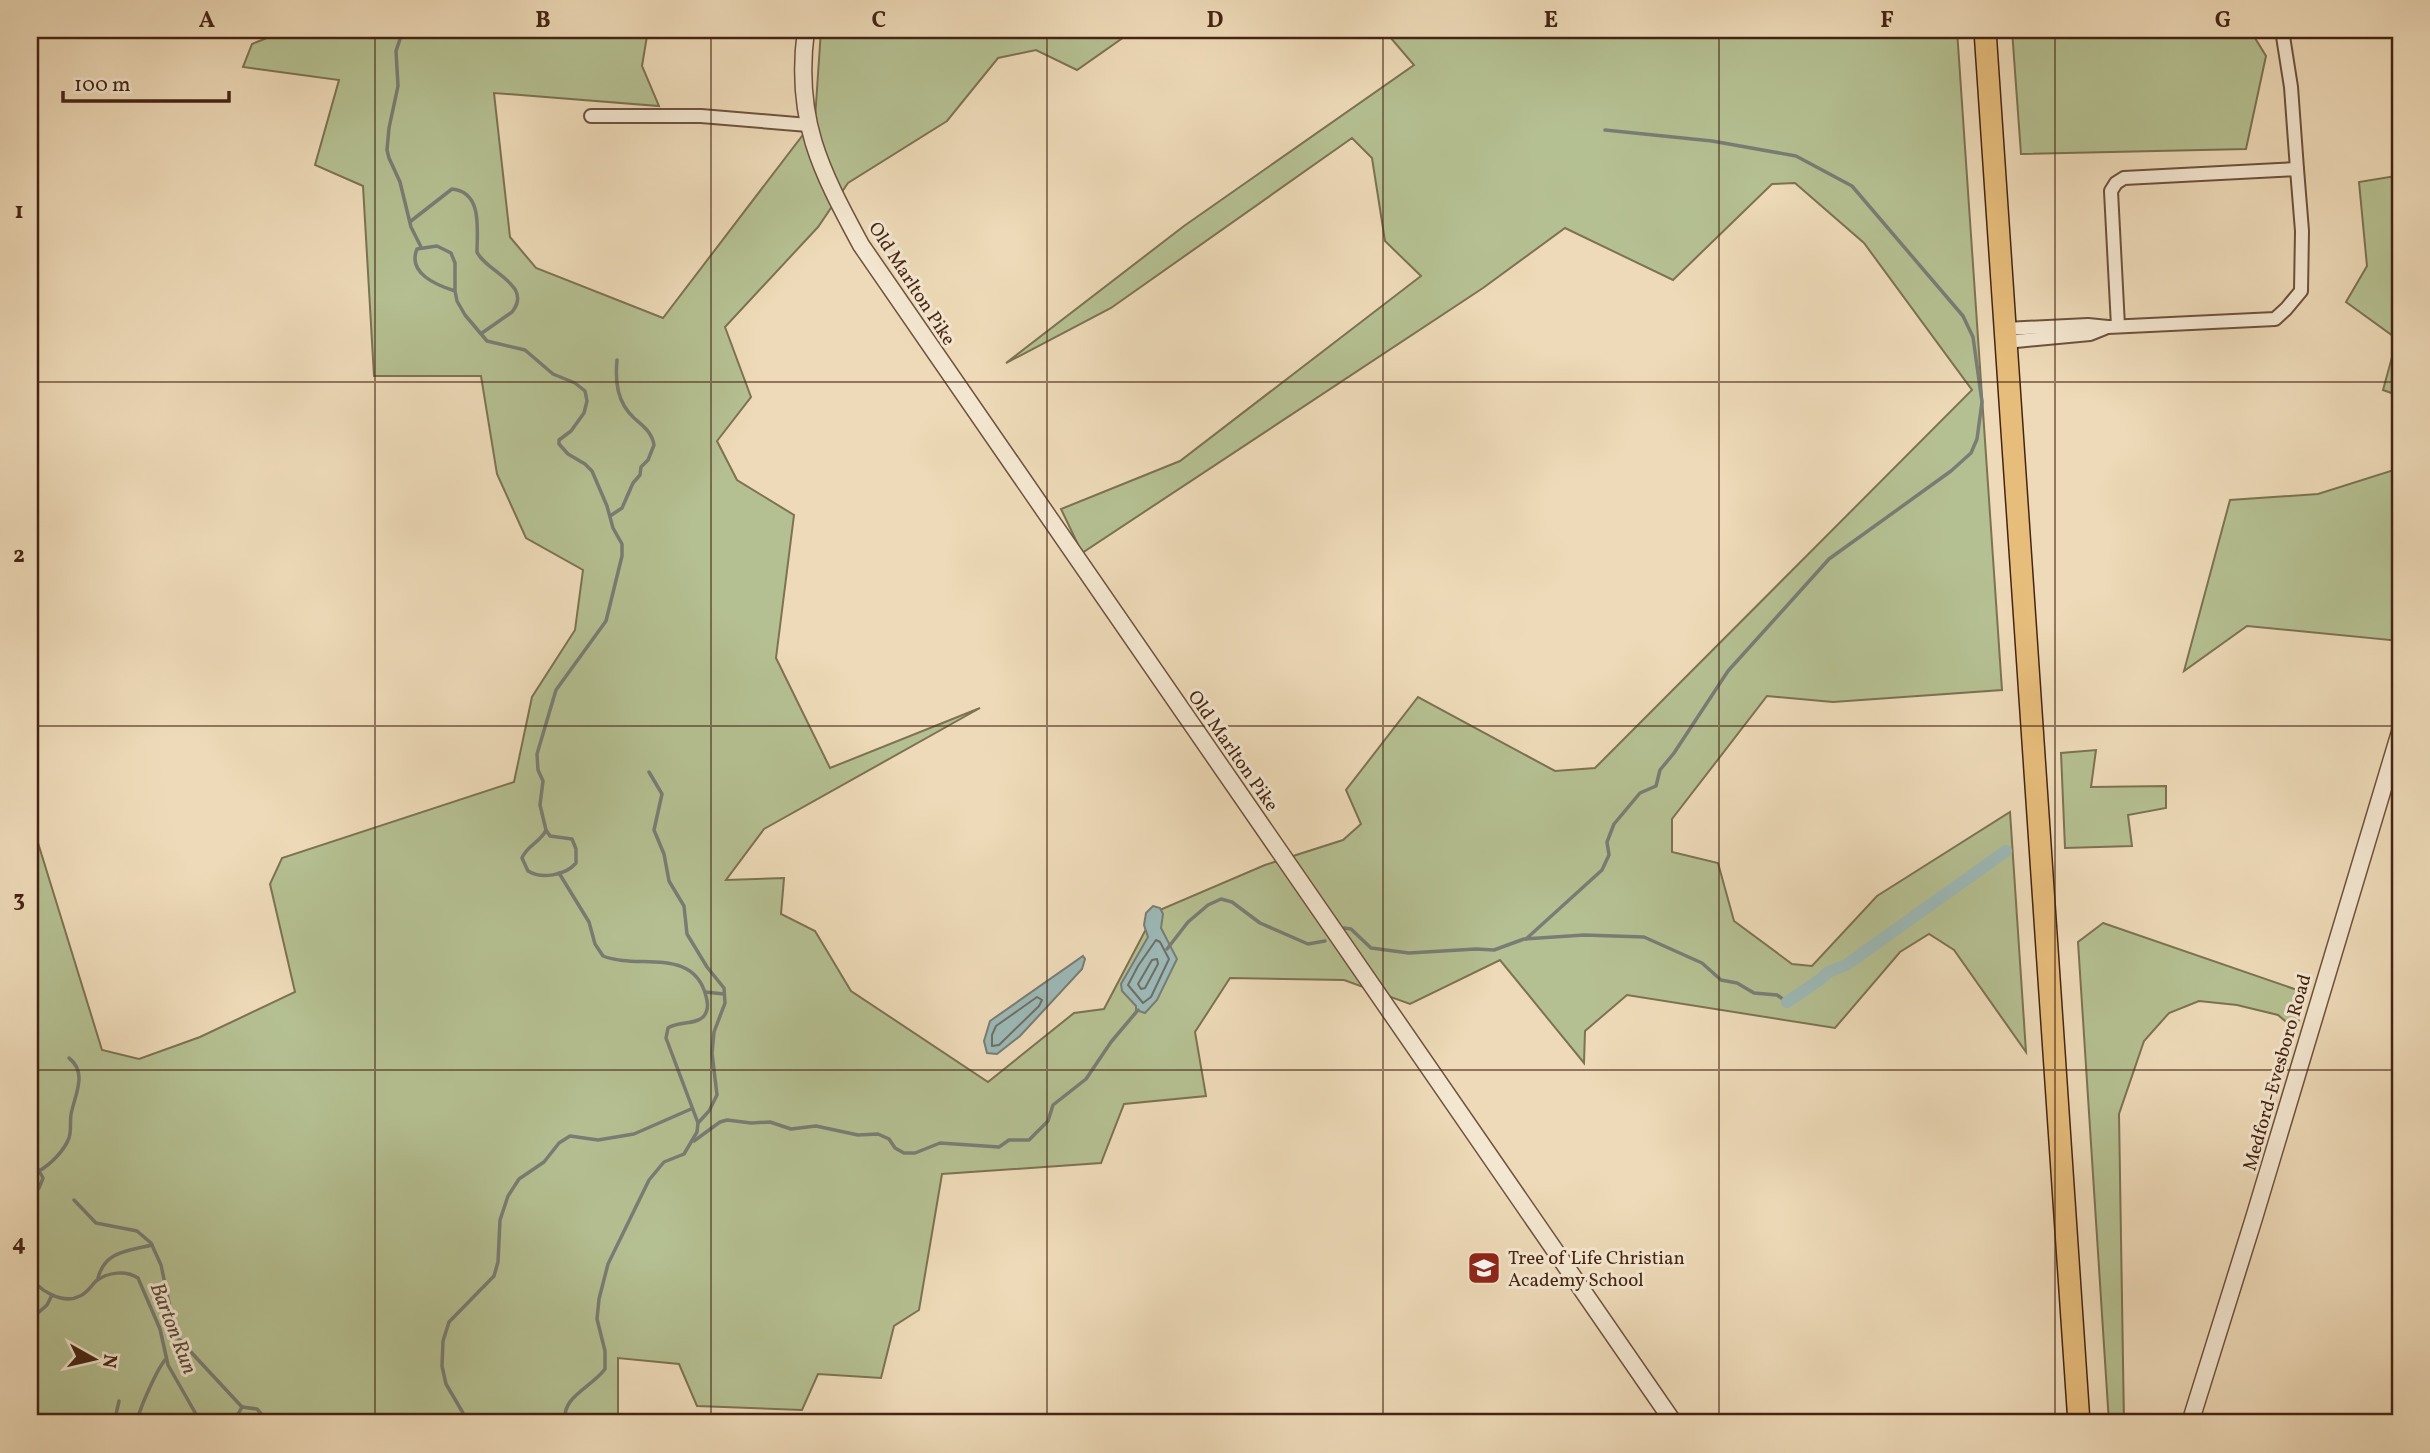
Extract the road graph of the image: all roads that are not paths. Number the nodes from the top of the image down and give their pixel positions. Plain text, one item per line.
1 (806, 30) edge
2 (1985, 30) edge
3 (2282, 30) edge
4 (591, 116) dead end
5 (808, 125) junction
6 (2297, 169) junction
7 (2113, 327) junction
8 (2005, 335) junction
9 (2400, 732) edge
10 (1674, 1423) edge
11 (2079, 1423) edge
12 (2190, 1423) edge

1 - 5 street, Old Marlton Pike
2 - 8 highway
3 - 6 street
4 - 5 street
5 - 10 street, Old Marlton Pike
6 - 7 street
6 - 7 street
7 - 8 street
8 - 11 highway
9 - 12 street, Medford-Evesboro Road

